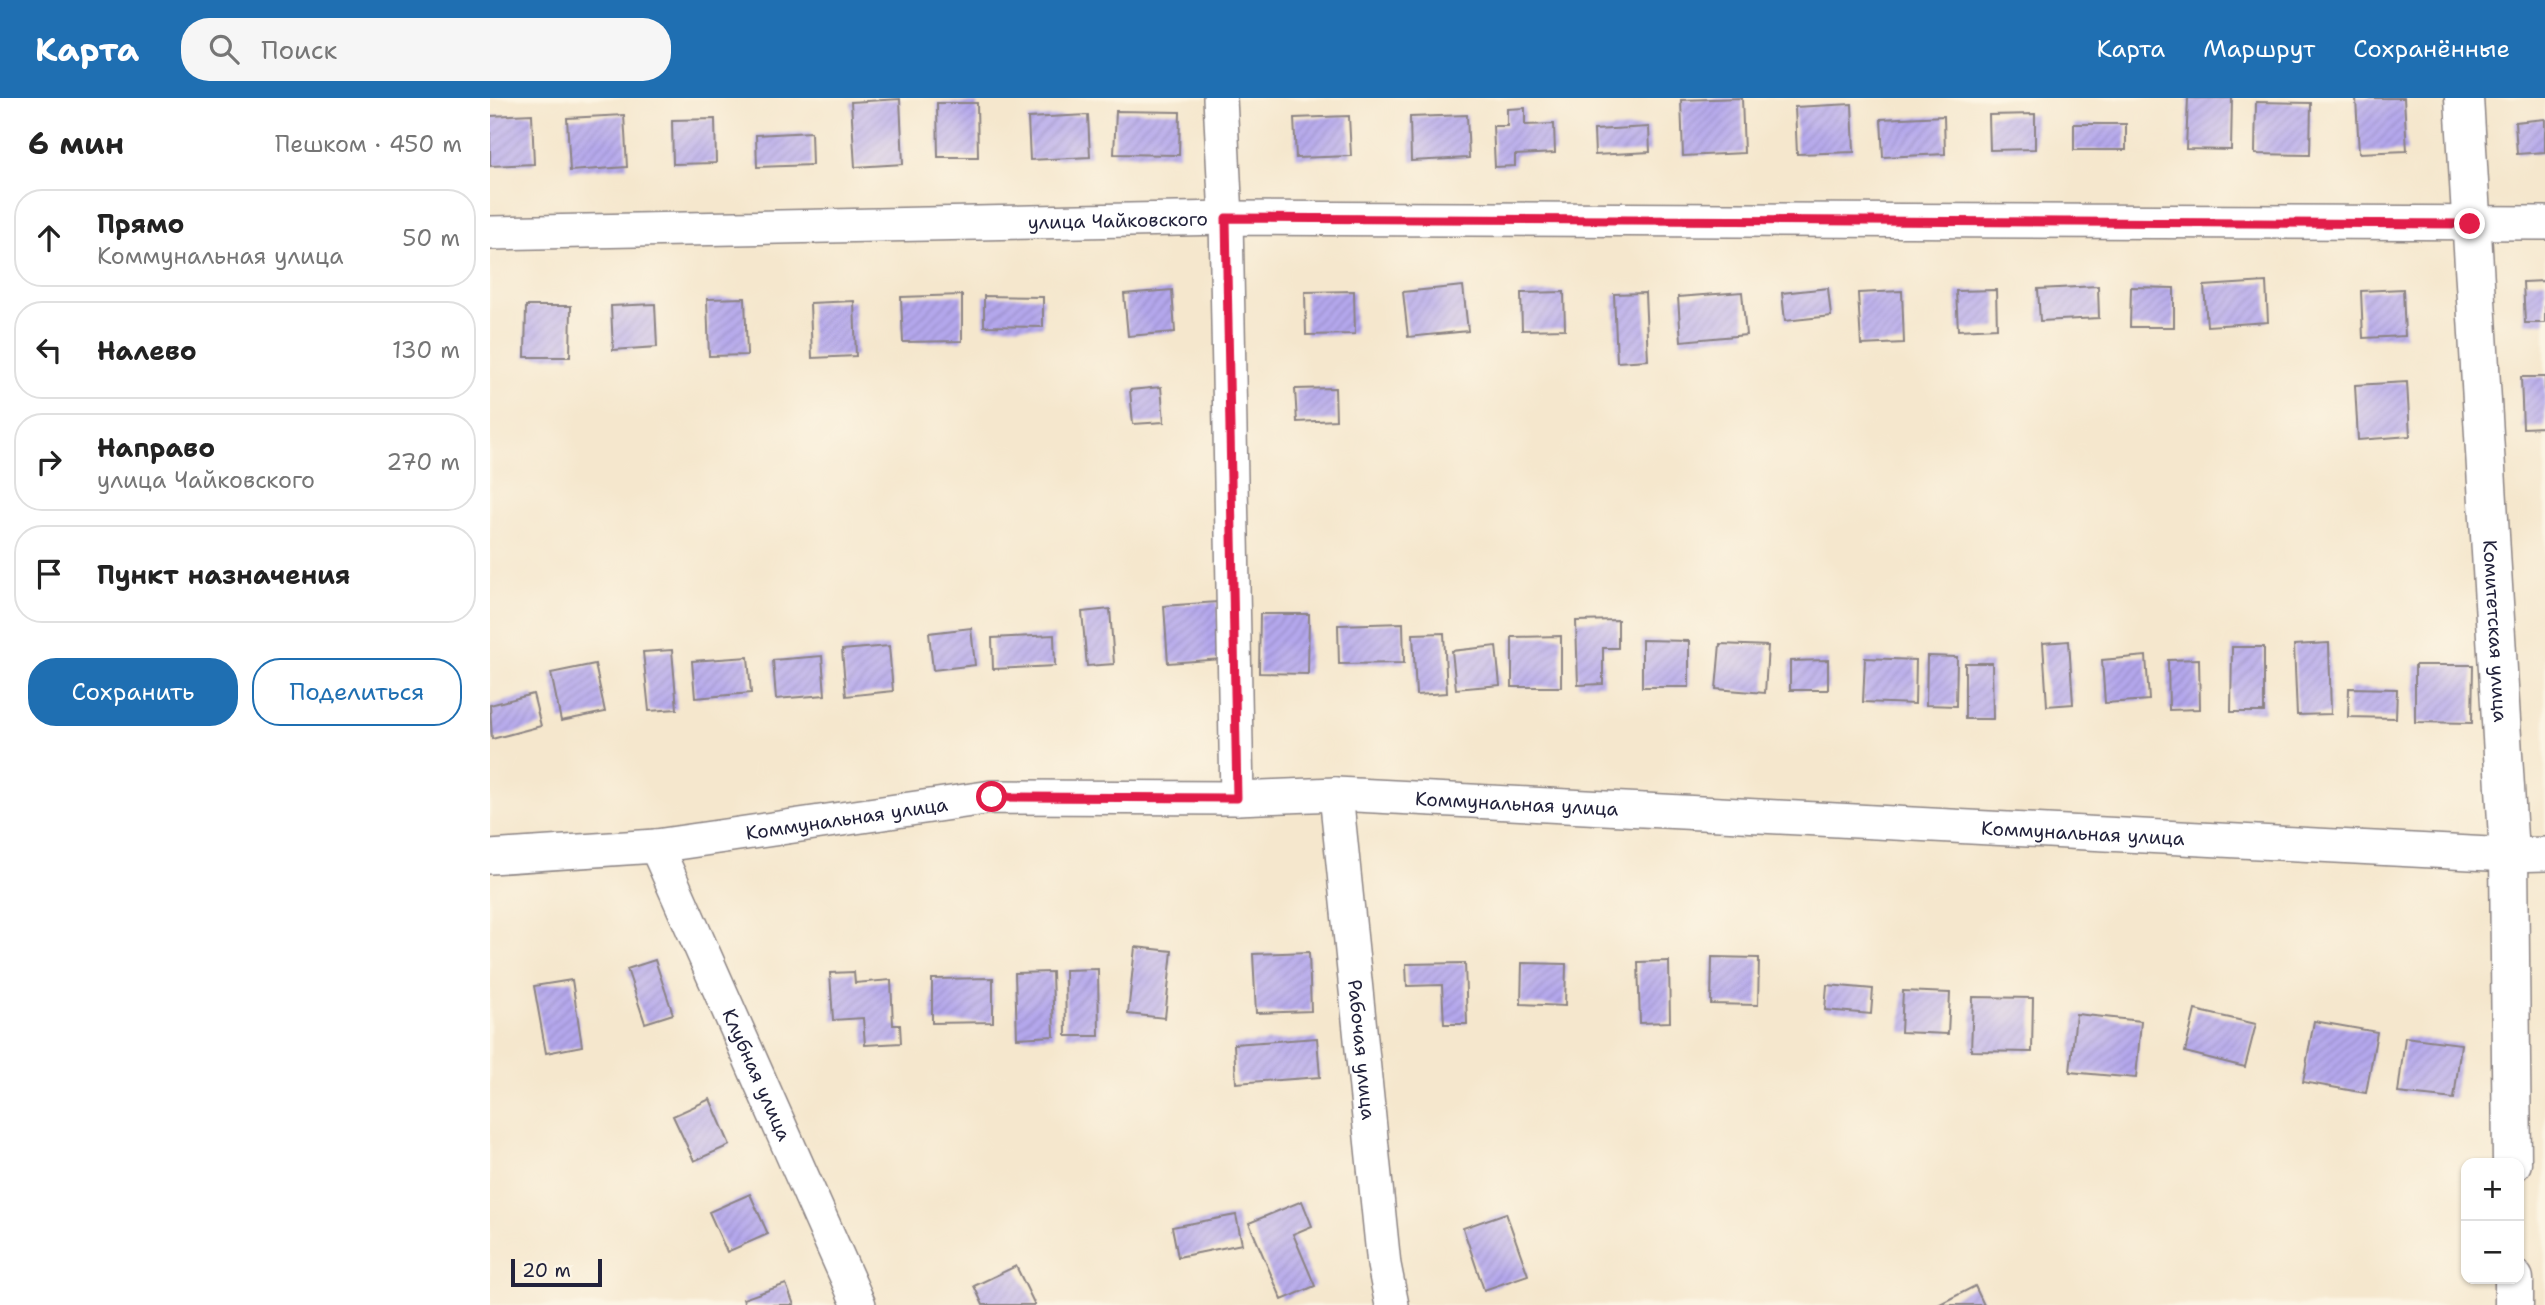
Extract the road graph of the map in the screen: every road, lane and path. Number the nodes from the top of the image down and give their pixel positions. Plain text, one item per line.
1 (1220, 98) edge
2 (2464, 98) edge
3 (1226, 218) junction
4 (2545, 223) edge
5 (2470, 224) junction
6 (490, 233) edge
7 (1336, 794) junction
8 (1237, 798) junction
9 (656, 846) junction
10 (2527, 854) edge
11 (490, 857) edge
12 (2512, 1158) edge
13 (2514, 1284) edge
14 (859, 1305) edge
15 (1392, 1305) edge
16 (2514, 1305) edge

1 - 3 street
2 - 5 street, Комитетская улица
3 - 5 street, улица Чайковского
3 - 6 street, улица Чайковского
3 - 8 street
4 - 5 street, улица Чайковского
5 - 10 street, Комитетская улица
7 - 8 street, Коммунальная улица
7 - 10 street, Коммунальная улица
7 - 15 street, Рабочая улица
8 - 9 street, Коммунальная улица
9 - 11 street, Коммунальная улица
9 - 14 street, Клубная улица
10 - 12 street, Комитетская улица
13 - 16 street

